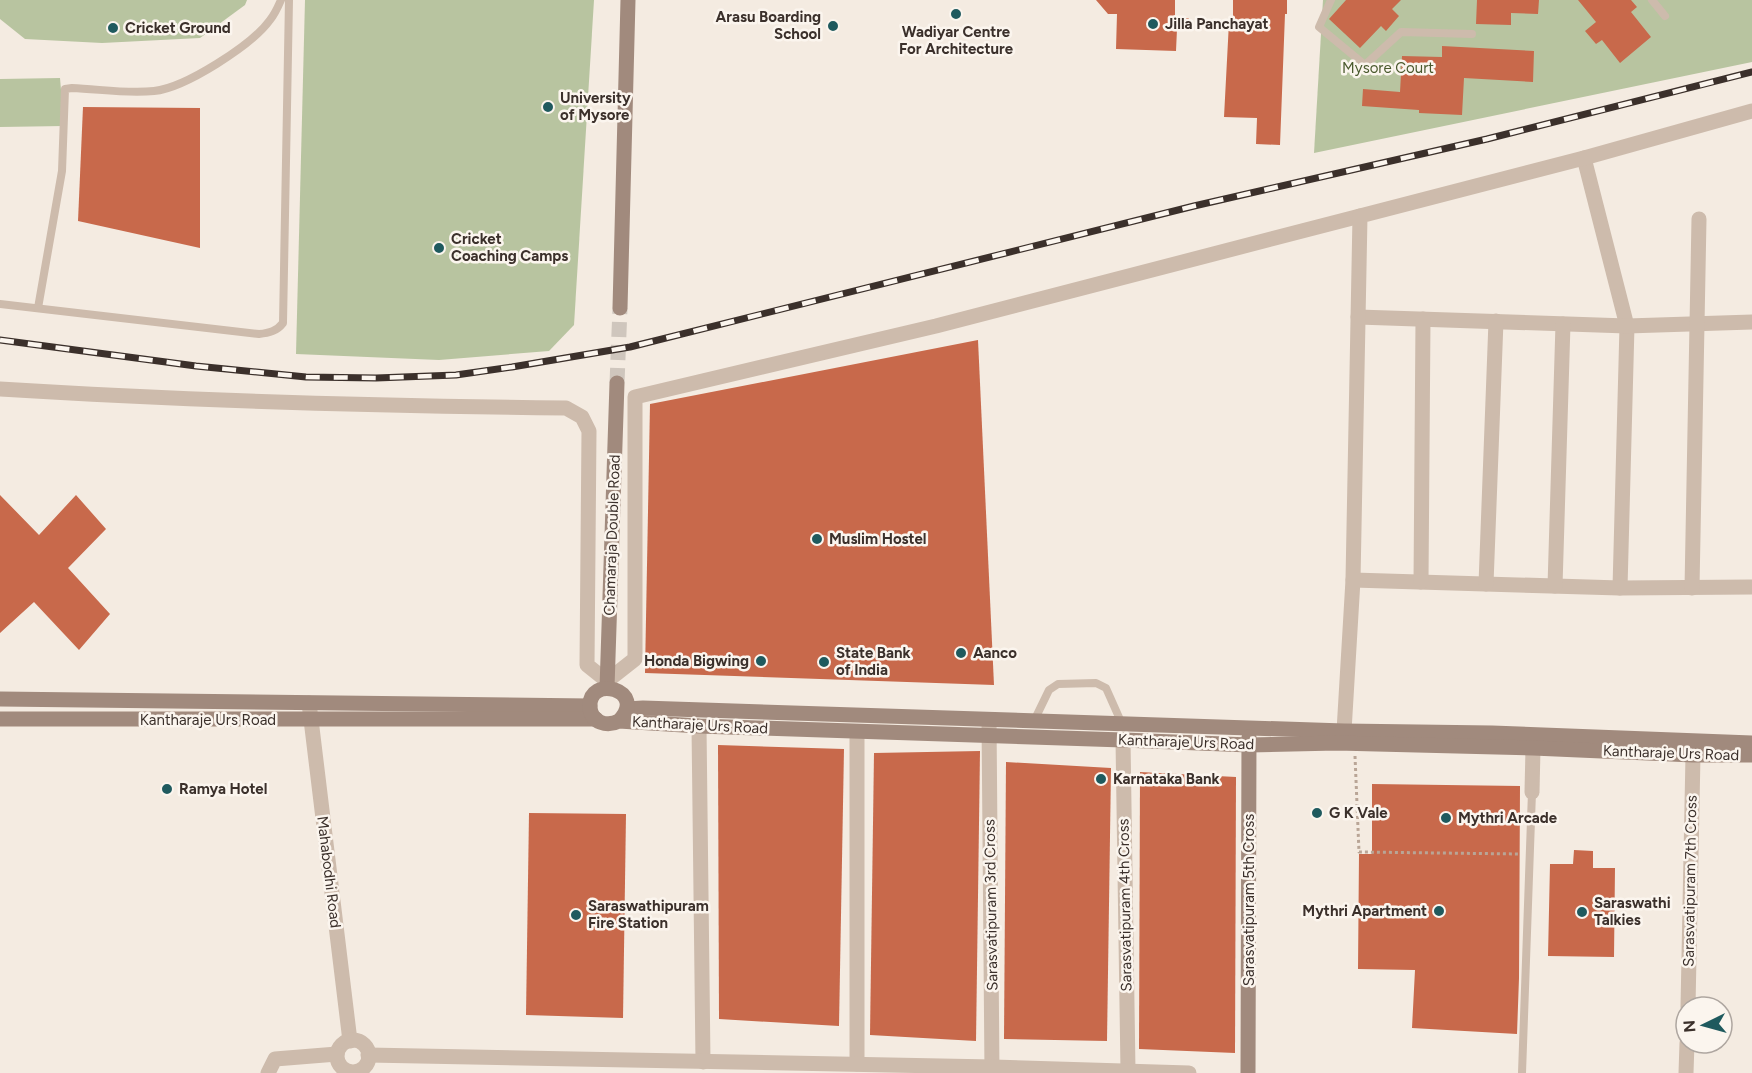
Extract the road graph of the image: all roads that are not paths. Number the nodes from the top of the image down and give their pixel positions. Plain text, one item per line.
1 (281, 0) edge
2 (289, 0) edge
3 (628, 0) edge
4 (1331, 0) edge
5 (1652, 0) edge
6 (1665, 16) dead end
7 (1472, 34) dead end
8 (1752, 111) edge
9 (1584, 158) junction
10 (1360, 216) junction
11 (1699, 219) dead end
12 (0, 303) edge
13 (38, 308) junction
14 (620, 308) tunnel mouth
15 (1358, 316) junction
16 (1423, 319) junction
17 (1496, 321) junction
18 (1752, 322) edge
19 (1563, 324) junction
20 (1696, 324) junction
21 (1627, 326) junction
22 (617, 383) tunnel mouth
23 (0, 389) edge
24 (1353, 580) junction
25 (1421, 582) junction
26 (1486, 584) junction
27 (1555, 586) junction
28 (1752, 587) edge
29 (1620, 588) junction
30 (1692, 588) junction
31 (607, 684) junction
32 (0, 699) edge
33 (30, 700) junction
34 (309, 703) junction
35 (593, 713) junction
36 (623, 715) junction
37 (0, 719) edge
38 (30, 719) junction
39 (309, 720) junction
40 (988, 720) junction
41 (1034, 721) junction
42 (1122, 724) junction
43 (699, 726) junction
44 (1250, 728) junction
45 (1344, 731) junction
46 (857, 732) junction
47 (988, 736) junction
48 (1123, 740) junction
49 (1752, 743) edge
50 (1249, 745) junction
51 (1533, 748) junction
52 (1693, 755) junction
53 (1752, 755) edge
54 (1532, 792) joint
55 (1688, 995) edge
56 (350, 1041) junction
57 (337, 1054) junction
58 (368, 1055) junction
59 (1687, 1055) edge
60 (704, 1062) junction
61 (857, 1064) junction
62 (992, 1070) edge
63 (1128, 1071) junction
64 (268, 1073) edge
65 (353, 1073) edge
66 (1189, 1073) edge
67 (1248, 1073) edge
68 (1522, 1073) edge
69 (1686, 1073) edge

1 - 13 lane
2 - 13 lane
3 - 14 street
4 - 7 lane
5 - 6 lane
8 - 9 street
9 - 10 street
9 - 21 street
10 - 15 street
10 - 31 street
11 - 20 street
12 - 13 lane
15 - 16 street
15 - 24 street
16 - 17 street
16 - 25 street
17 - 19 street
17 - 26 street
18 - 20 street
19 - 21 street
19 - 27 street
20 - 21 street
20 - 30 street
21 - 29 street
22 - 31 street, Chamaraja Double Road
23 - 31 street
24 - 25 street
24 - 45 street
25 - 26 street
26 - 27 street
27 - 29 street
28 - 30 street
29 - 30 street
31 - 35 street
31 - 36 street
32 - 33 street, Kantharaje Urs Road
33 - 34 street, Kantharaje Urs Road
33 - 38 street
34 - 35 street, Kantharaje Urs Road
34 - 39 street, Mahabodhi Road
35 - 36 street
35 - 39 street, Kantharaje Urs Road
36 - 40 street, Kantharaje Urs Road
36 - 43 street, Kantharaje Urs Road
37 - 38 street, Kantharaje Urs Road
38 - 39 street, Kantharaje Urs Road
39 - 56 street, Mahabodhi Road
40 - 41 street, Kantharaje Urs Road
40 - 47 street, Sarasvatipuram 3rd Cross
41 - 42 street, Kantharaje Urs Road
41 - 42 lane
42 - 44 street, Kantharaje Urs Road
43 - 46 street, Kantharaje Urs Road
43 - 60 street
44 - 45 street, Kantharaje Urs Road
44 - 50 street, Sarasvatipuram 5th Cross
45 - 49 street, Kantharaje Urs Road
46 - 47 street, Kantharaje Urs Road
46 - 61 street
47 - 48 street, Kantharaje Urs Road
47 - 62 street, Sarasvatipuram 3rd Cross
48 - 50 street, Kantharaje Urs Road
48 - 63 street, Sarasvatipuram 4th Cross
50 - 51 street, Kantharaje Urs Road
50 - 67 street, Sarasvatipuram 5th Cross
51 - 52 street, Kantharaje Urs Road
51 - 54 street
52 - 53 street, Kantharaje Urs Road
52 - 55 street, Sarasvatipuram 7th Cross
54 - 68 lane
56 - 57 street
56 - 58 street
57 - 64 street
57 - 65 street
58 - 60 street
58 - 65 street
59 - 69 street
60 - 61 street
61 - 62 street
62 - 63 street
63 - 66 street

